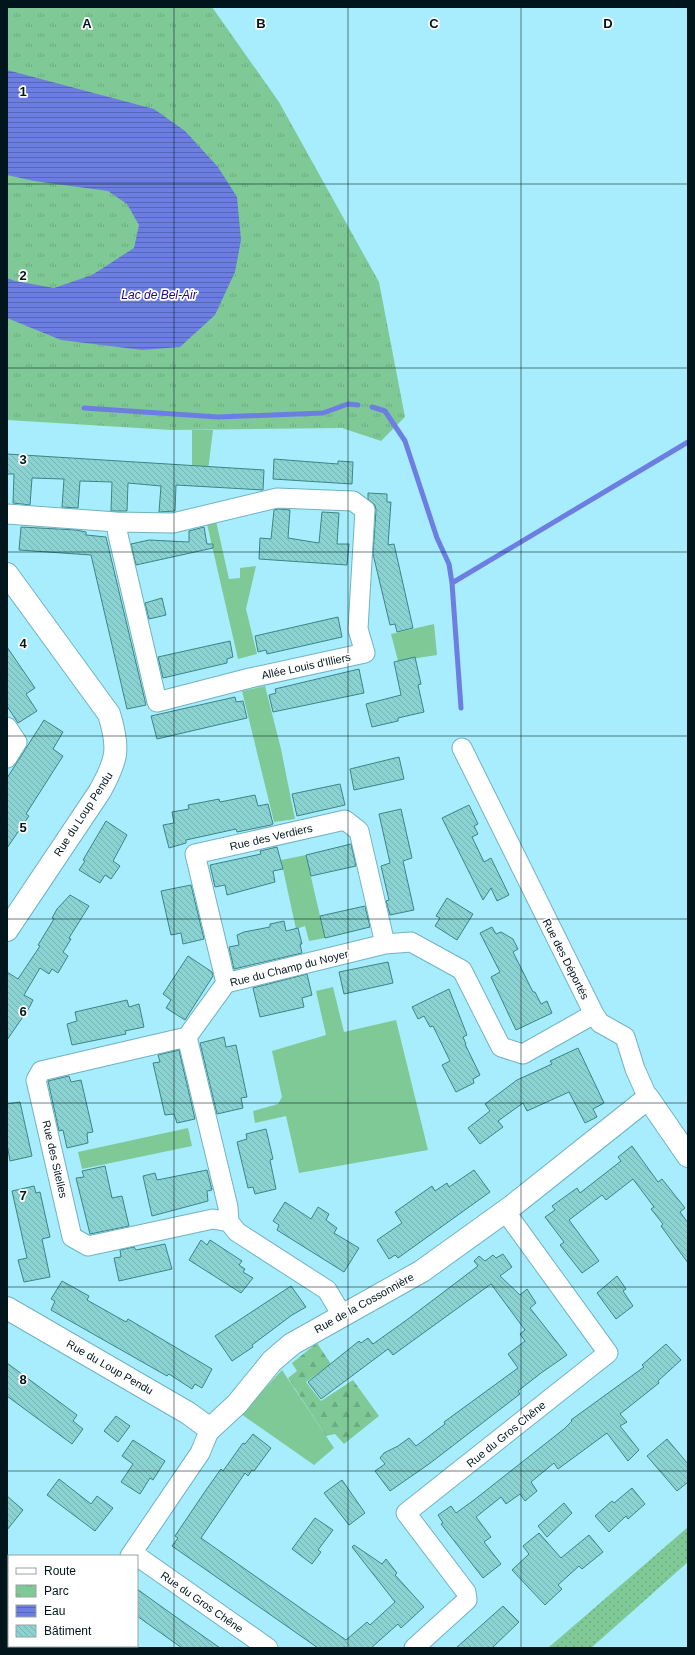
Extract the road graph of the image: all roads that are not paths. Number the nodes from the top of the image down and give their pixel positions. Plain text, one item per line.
1 (7, 514) edge
2 (116, 522) junction
3 (7, 574) edge
4 (7, 727) edge
5 (462, 748) dead end
6 (7, 758) edge
7 (7, 930) edge
8 (385, 944) junction
9 (226, 984) junction
10 (594, 1014) junction
11 (187, 1037) junction
12 (648, 1098) junction
13 (688, 1156) edge
14 (505, 1212) junction
15 (229, 1222) junction
16 (7, 1308) edge
17 (342, 1315) junction
18 (210, 1429) junction
19 (134, 1555) edge
20 (138, 1558) edge
21 (268, 1648) edge
22 (414, 1648) edge

1 - 2 street, Allée Louis d'Illiers
2 - 2 street, Allée Louis d'Illiers
3 - 7 street, Rue du Loup Pendu
4 - 6 street
5 - 10 street, Rue des Déportés
8 - 9 street, Rue du Champ du Noyer
8 - 9 street, Rue des Verdiers
8 - 10 street, Rue du Champ du Noyer
9 - 11 street, Rue du Champ du Noyer
10 - 12 street, Rue des Déportés
11 - 15 street
11 - 15 street, Rue des Sitelles
12 - 13 street, Rue des Déportés
12 - 14 street, Rue de la Cossonnière
14 - 17 street, Rue de la Cossonnière
14 - 22 street, Rue du Gros Chêne
15 - 17 street
16 - 18 street, Rue du Loup Pendu
17 - 18 street, Rue de la Cossonnière
18 - 19 street, Rue de la Cossonnière
20 - 21 street, Rue du Gros Chêne

